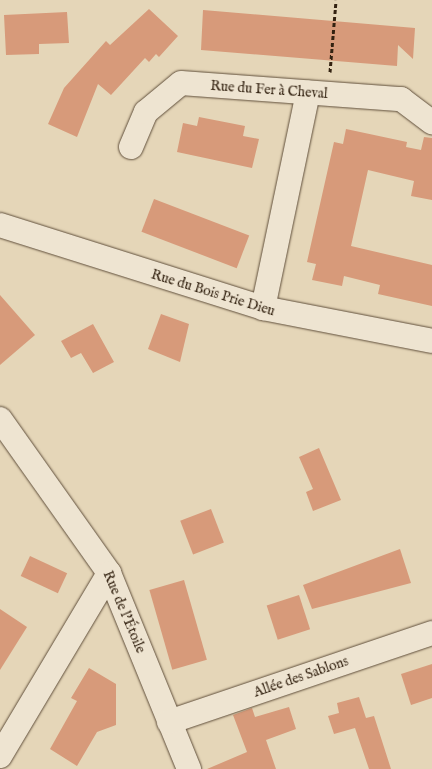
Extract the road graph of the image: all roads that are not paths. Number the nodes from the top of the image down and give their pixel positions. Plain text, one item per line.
1 (319, 93) junction
2 (432, 122) edge
3 (131, 147) dead end
4 (0, 225) edge
5 (263, 308) junction
6 (432, 341) edge
7 (0, 419) edge
8 (109, 573) junction
9 (432, 633) edge
10 (169, 722) junction
11 (0, 756) edge
12 (189, 769) edge

1 - 2 street, Rue du Fer à Cheval
1 - 3 street, Rue du Fer à Cheval
1 - 5 street
4 - 5 street, Rue du Bois Prie Dieu
5 - 6 street, Rue du Bois Prie Dieu
7 - 8 street, Rue de l'Étoile
8 - 10 street, Rue de l'Étoile
8 - 11 street
9 - 10 street, Allée des Sablons
10 - 12 street, Rue de l'Étoile

